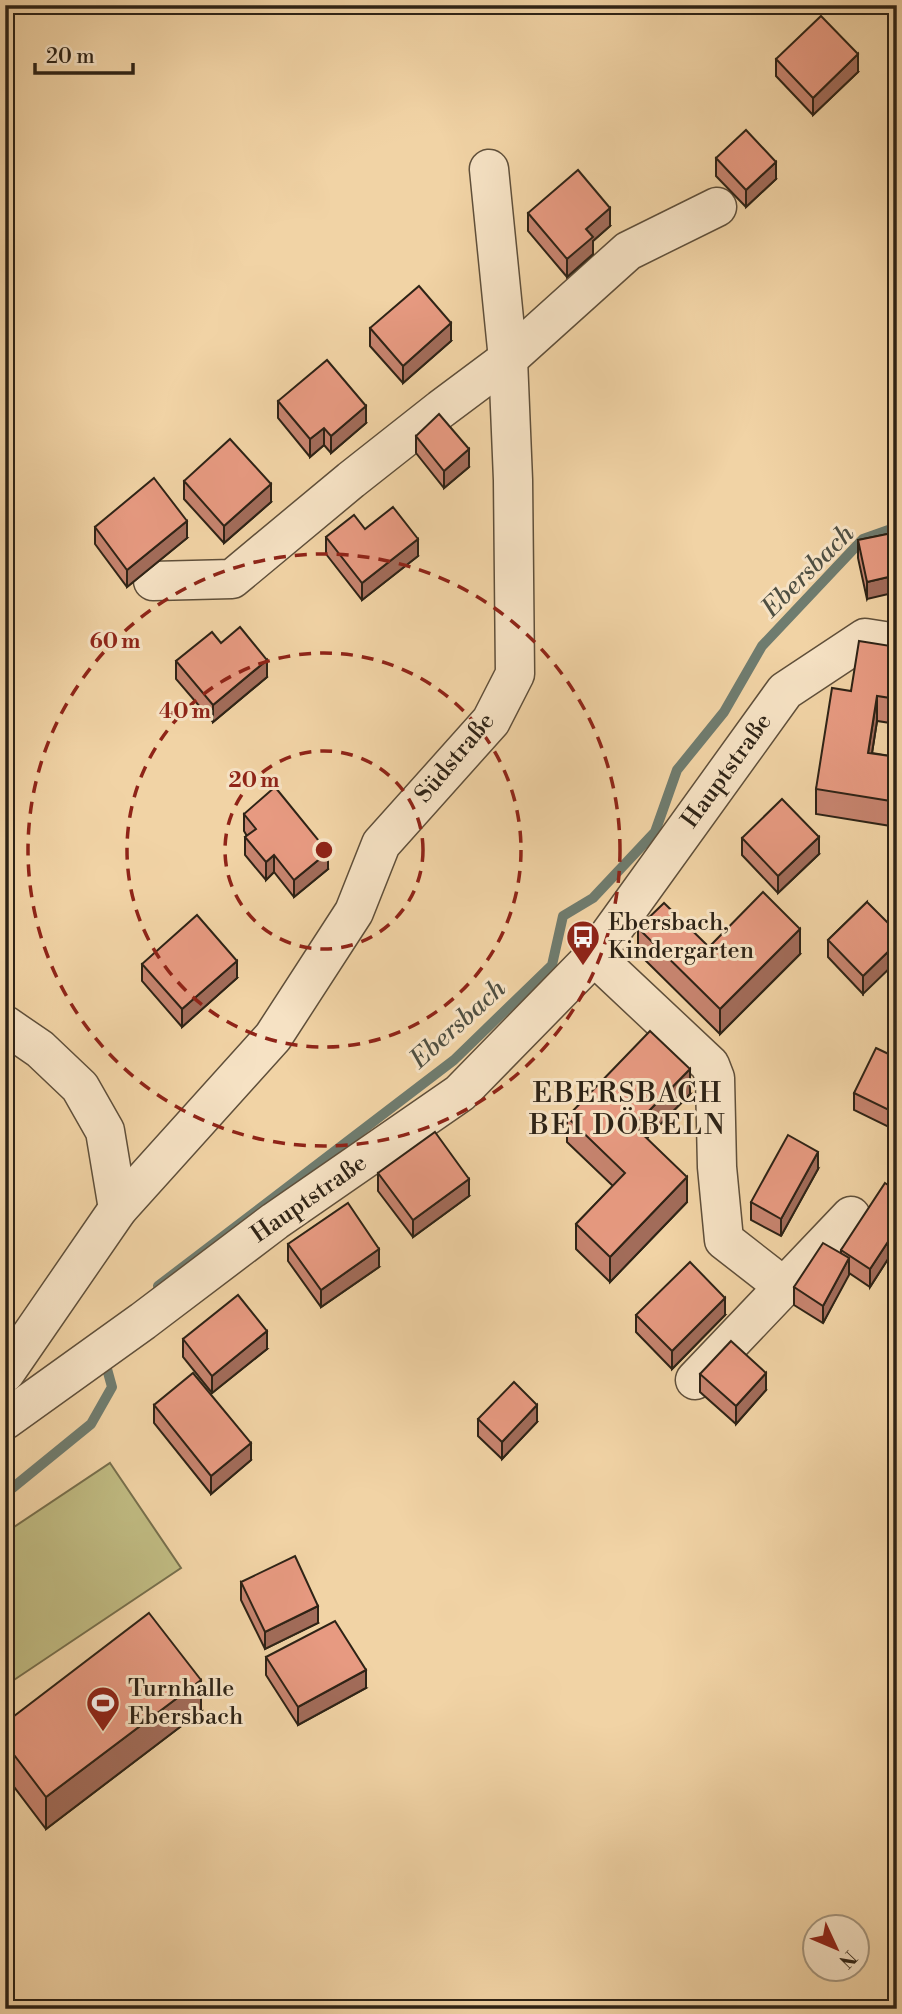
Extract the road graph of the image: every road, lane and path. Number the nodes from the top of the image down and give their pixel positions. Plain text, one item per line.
1 (489, 169) dead end
2 (718, 207) dead end
3 (508, 359) junction
4 (153, 581) dead end
5 (897, 643) edge
6 (594, 956) junction
7 (5, 1025) edge
8 (118, 1209) junction
9 (851, 1216) dead end
10 (783, 1286) junction
11 (5, 1373) edge
12 (695, 1380) dead end
13 (5, 1420) edge

1 - 3 street, Südstraße
2 - 3 street
3 - 4 street
3 - 8 street, Südstraße
5 - 6 street, Hauptstraße
6 - 10 street
6 - 13 street, Hauptstraße
7 - 8 street
8 - 11 street, Südstraße
9 - 10 street
10 - 12 street

